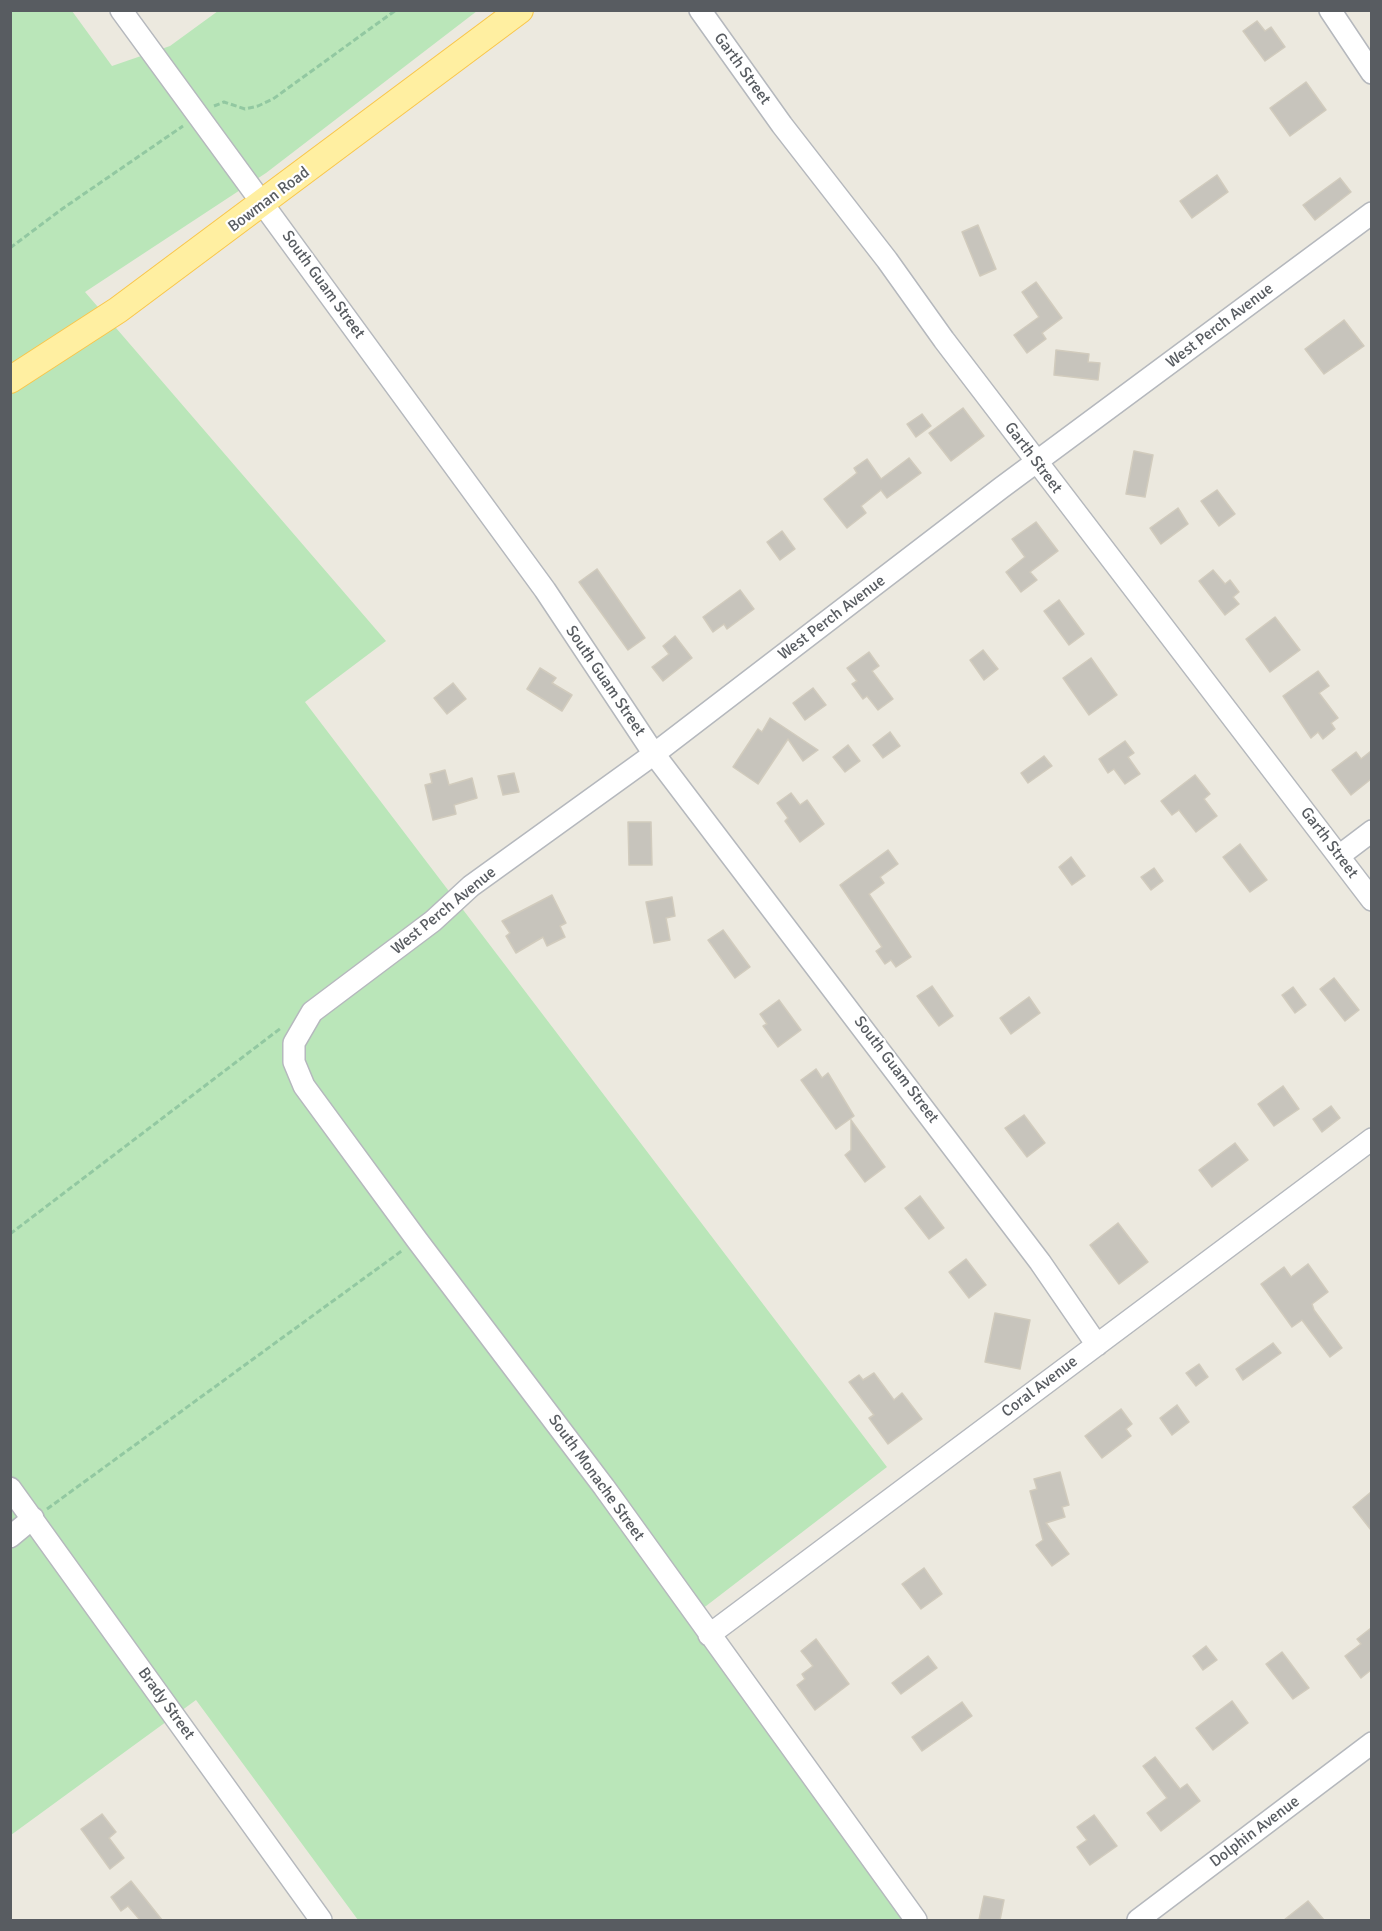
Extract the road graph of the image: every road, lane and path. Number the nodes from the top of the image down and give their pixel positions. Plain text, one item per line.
1 (121, 10) edge
2 (520, 10) edge
3 (700, 10) edge
4 (1330, 10) edge
5 (1371, 73) edge
6 (264, 204) junction
7 (1371, 213) edge
8 (10, 380) edge
9 (1036, 462) junction
10 (654, 754) junction
11 (1371, 831) edge
12 (1339, 856) junction
13 (1371, 900) edge
14 (293, 1027) junction
15 (1371, 1139) edge
16 (10, 1234) edge
17 (417, 1240) junction
18 (1097, 1345) junction
19 (10, 1488) edge
20 (33, 1518) junction
21 (10, 1537) edge
22 (709, 1635) junction
23 (1371, 1743) edge
24 (321, 1920) edge
25 (916, 1920) edge
26 (1138, 1920) edge

1 - 6 street, South Guam Street
2 - 6 main road, Bowman Road
3 - 9 street, Garth Street
4 - 5 street
6 - 8 main road, Bowman Road
6 - 10 street, South Guam Street
7 - 9 street, West Perch Avenue
9 - 10 street, West Perch Avenue
9 - 12 street, Garth Street
10 - 14 street, West Perch Avenue
10 - 18 street, South Guam Street
11 - 12 street
12 - 13 street, Garth Street
14 - 16 path
14 - 17 street, South Monache Street
15 - 18 street, Coral Avenue
17 - 20 path
17 - 22 street, South Monache Street
18 - 22 street, Coral Avenue
19 - 20 street, Brady Street
20 - 21 street
20 - 24 street, Brady Street
22 - 25 street, South Monache Street
23 - 26 street, Dolphin Avenue

